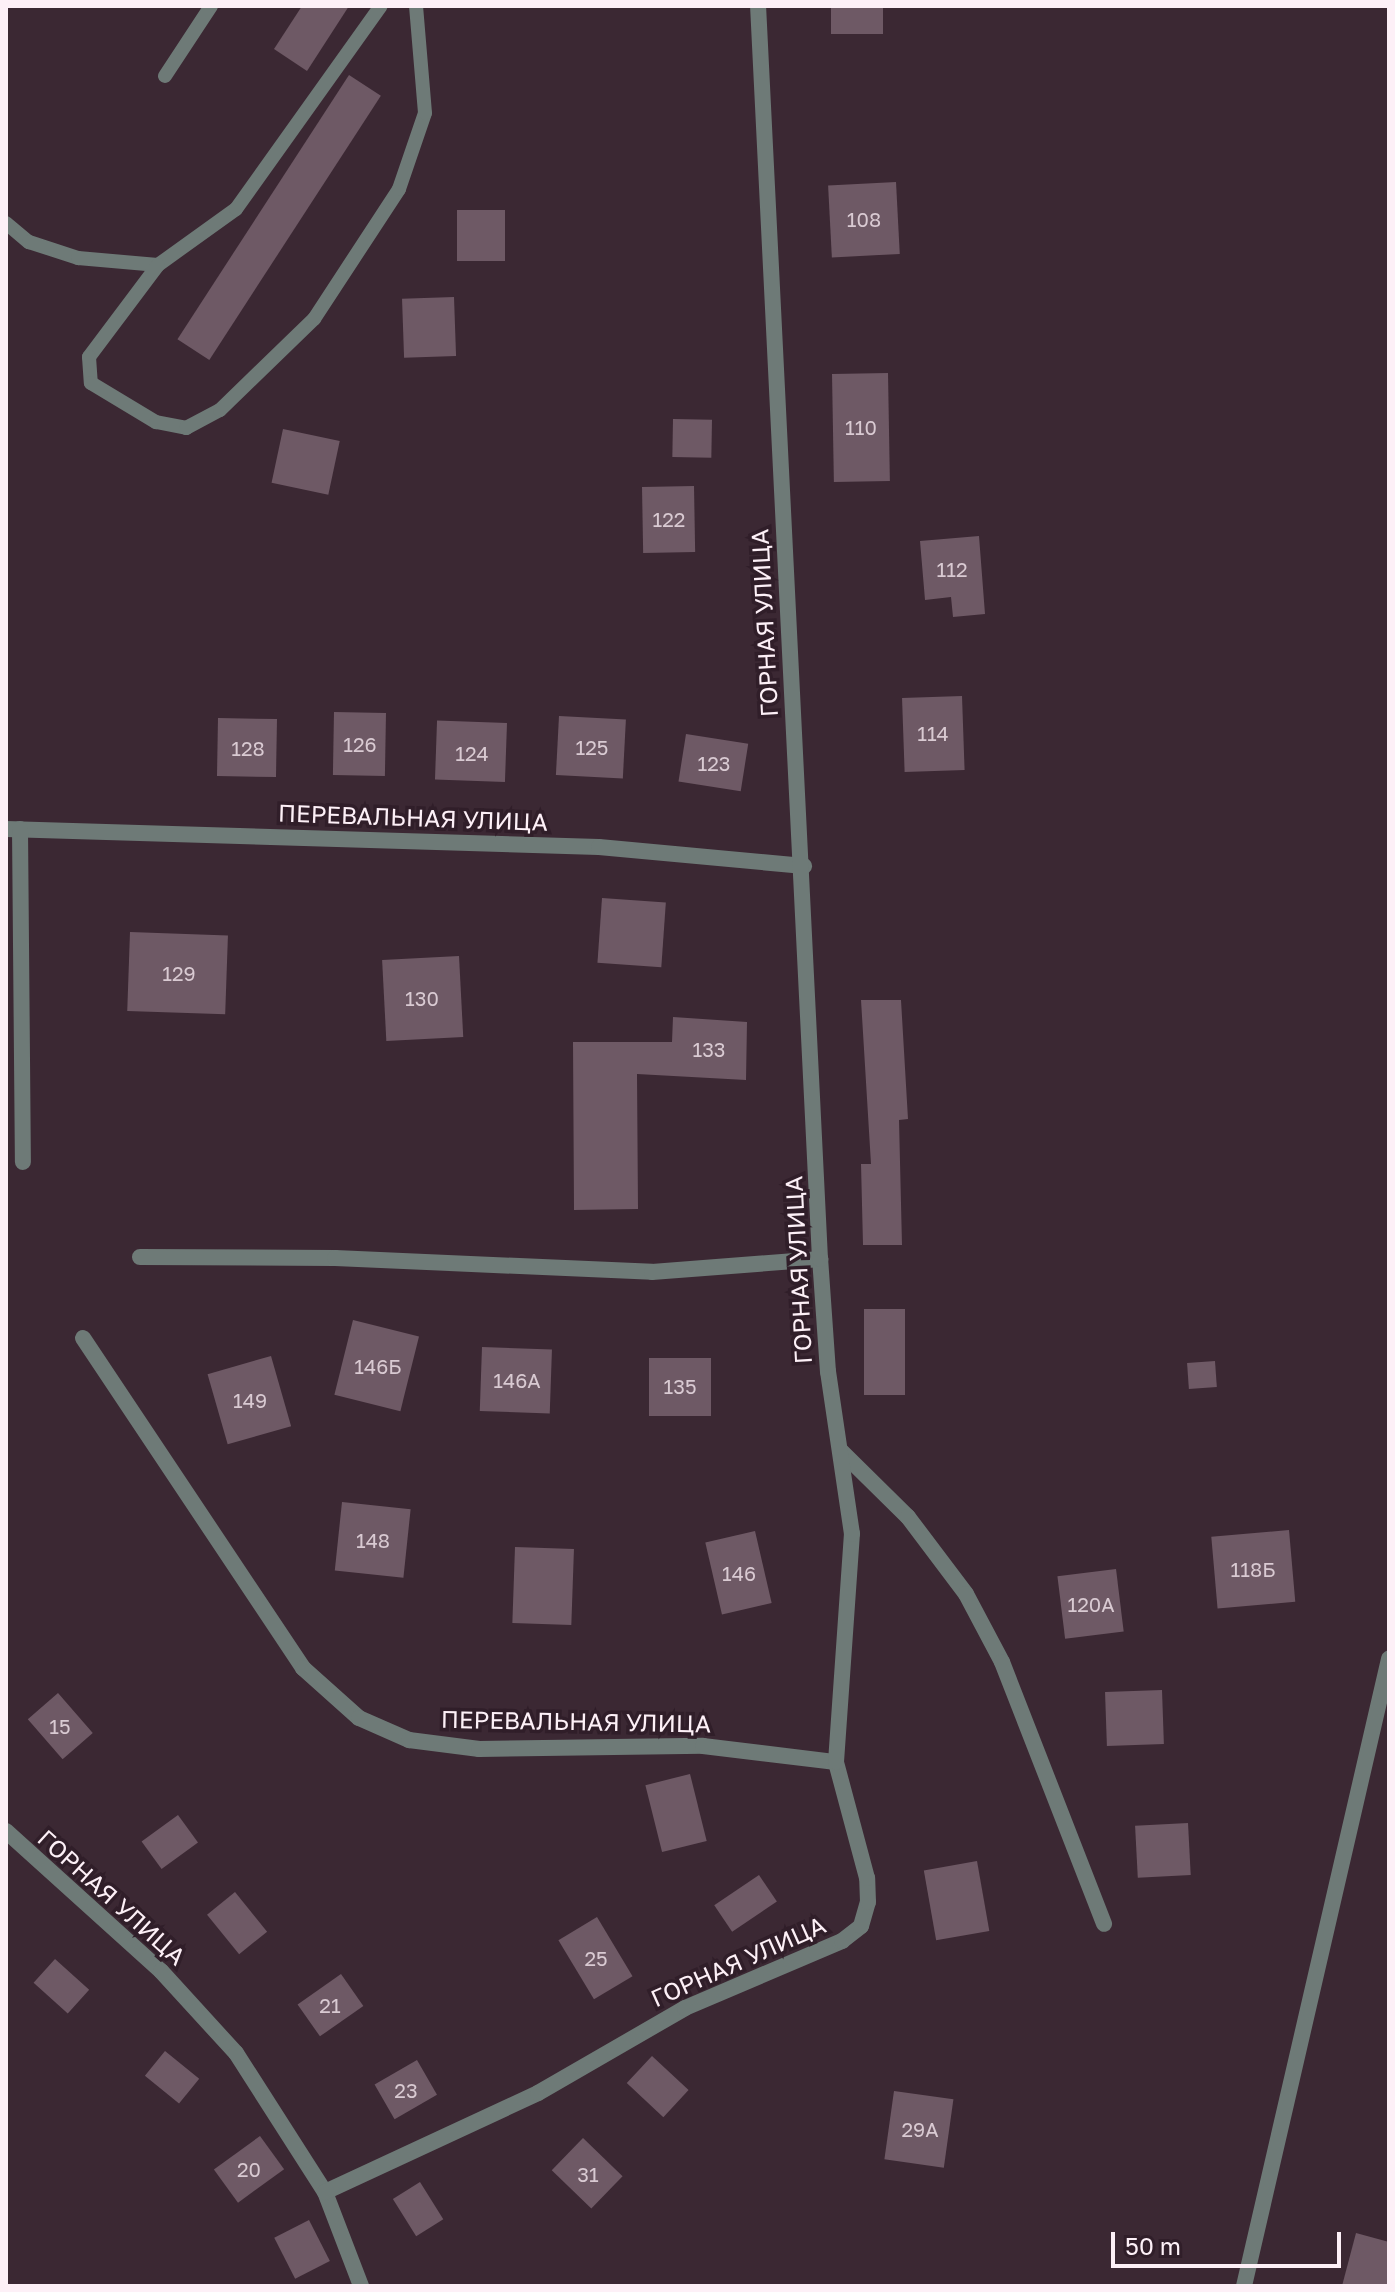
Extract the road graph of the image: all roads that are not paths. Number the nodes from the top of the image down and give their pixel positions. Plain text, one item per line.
1 (211, 6) edge
2 (381, 6) edge
3 (416, 6) edge
4 (758, 6) edge
5 (165, 76) dead end
6 (6, 223) edge
7 (158, 265) junction
8 (13, 829) edge
9 (804, 866) junction
10 (23, 1162) dead end
11 (140, 1257) dead end
12 (820, 1259) junction
13 (83, 1338) dead end
14 (841, 1451) junction
15 (1389, 1659) edge
16 (836, 1762) junction
17 (6, 1831) edge
18 (1104, 1924) dead end
19 (325, 2192) junction
20 (361, 2286) edge
21 (1244, 2286) edge

1 - 5 lane
2 - 7 lane
3 - 7 lane
4 - 9 street, ГОРНАЯ УЛИЦА
6 - 7 lane
8 - 9 street, ПЕРЕВАЛЬНАЯ УЛИЦА
8 - 10 street, ПЕРЕВАЛЬНАЯ УЛИЦА
9 - 12 street, ГОРНАЯ УЛИЦА
11 - 12 street
12 - 14 street, ГОРНАЯ УЛИЦА
13 - 16 street, ПЕРЕВАЛЬНАЯ УЛИЦА
14 - 16 street, ГОРНАЯ УЛИЦА
14 - 18 street
15 - 21 street
16 - 19 street, ГОРНАЯ УЛИЦА
17 - 19 street, ГОРНАЯ УЛИЦА
19 - 20 street, ГОРНАЯ УЛИЦА

